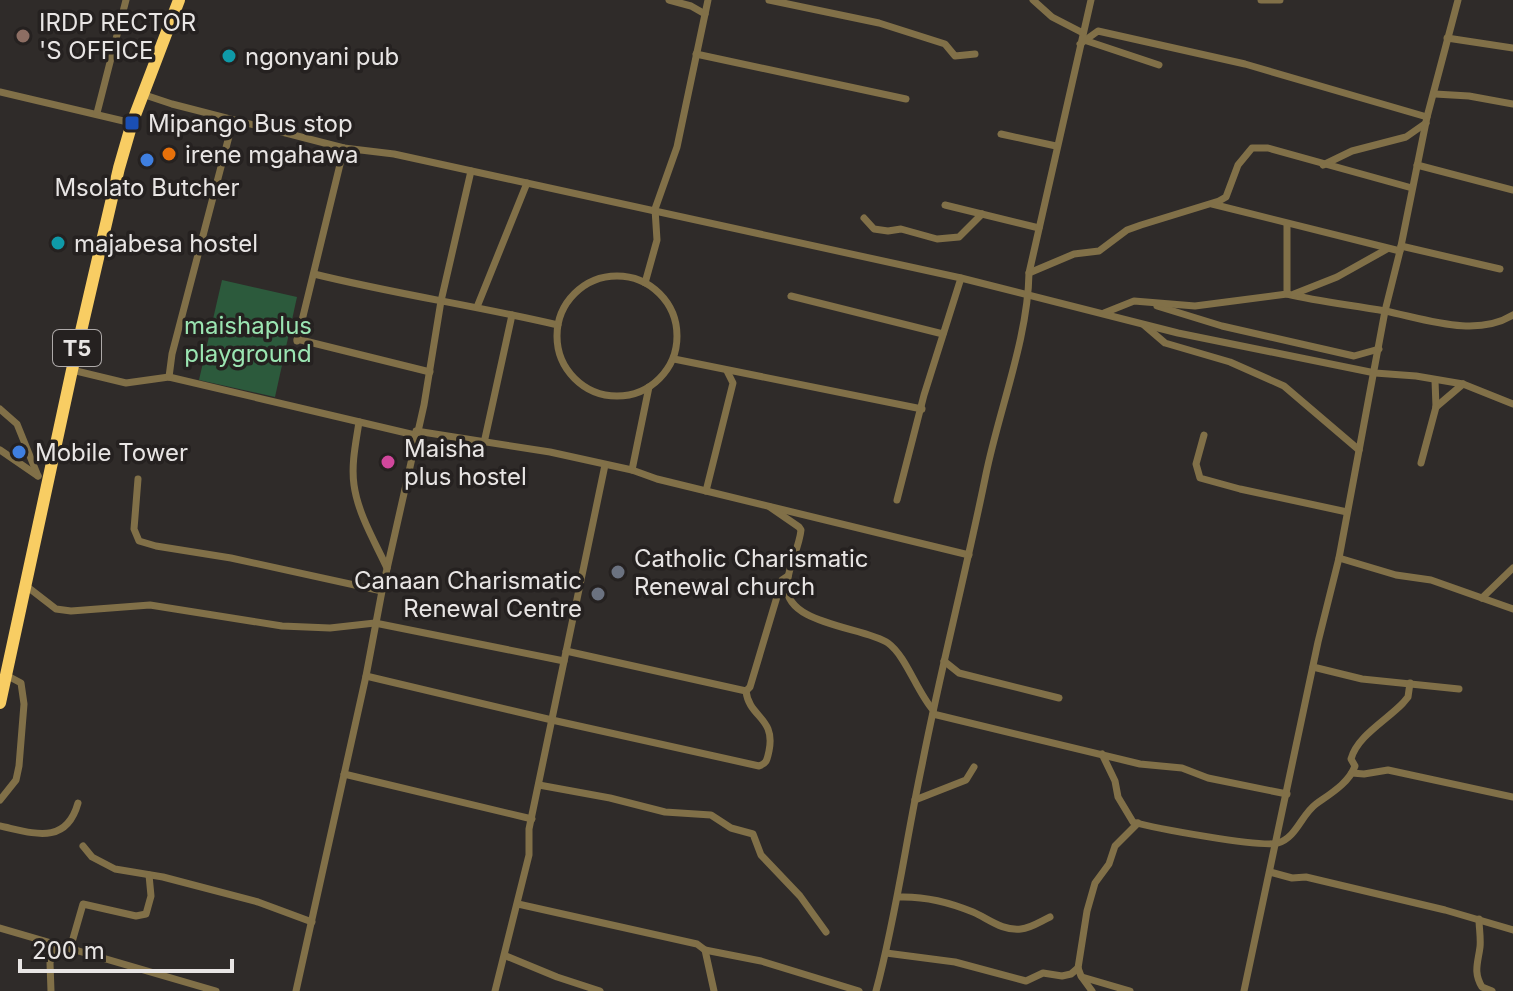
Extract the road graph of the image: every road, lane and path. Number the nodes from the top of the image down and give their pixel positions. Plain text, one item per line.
1 (126, 0) edge
2 (179, 0) edge
3 (669, 0) edge
4 (708, 0) edge
5 (769, 0) edge
6 (1033, 0) edge
7 (1091, 0) edge
8 (1261, 0) edge
9 (1280, 0) edge
10 (1458, 0) edge
11 (705, 14) junction
12 (1447, 38) junction
13 (1083, 40) junction
14 (1513, 48) edge
15 (696, 54) junction
16 (975, 54) dead end
17 (1159, 65) dead end
18 (0, 92) edge
19 (1435, 94) junction
20 (145, 95) junction
21 (906, 99) dead end
22 (1513, 104) edge
23 (97, 113) junction
24 (1426, 120) junction
25 (233, 121) junction
26 (132, 123) junction
27 (1001, 134) dead end
28 (1056, 146) junction
29 (344, 148) junction
30 (1323, 165) junction
31 (1417, 165) junction
32 (471, 171) junction
33 (527, 183) junction
34 (1412, 188) junction
35 (1513, 190) edge
36 (1209, 204) junction
37 (945, 205) dead end
38 (655, 209) junction
39 (982, 214) junction
40 (864, 218) dead end
41 (1287, 224) junction
42 (1039, 228) junction
43 (1400, 248) junction
44 (1387, 249) junction
45 (1500, 269) dead end
46 (1029, 273) junction
47 (314, 274) junction
48 (961, 278) junction
49 (645, 283) junction
50 (1029, 293) junction
51 (1290, 295) junction
52 (791, 296) dead end
53 (441, 301) junction
54 (1144, 302) junction
55 (477, 307) junction
56 (1385, 311) junction
57 (1104, 313) junction
58 (512, 315) junction
59 (1513, 315) edge
60 (1142, 323) junction
61 (558, 325) junction
62 (943, 334) junction
63 (1379, 349) junction
64 (674, 359) junction
65 (72, 370) junction
66 (727, 371) junction
67 (430, 372) junction
68 (1375, 373) junction
69 (741, 374) junction
70 (169, 377) junction
71 (1435, 380) junction
72 (733, 383) junction
73 (1463, 384) junction
74 (649, 387) junction
75 (1513, 404) edge
76 (1436, 407) junction
77 (0, 409) edge
78 (922, 409) junction
79 (359, 422) junction
80 (416, 433) junction
81 (1204, 435) dead end
82 (484, 443) junction
83 (0, 450) edge
84 (1359, 450) junction
85 (1421, 463) dead end
86 (605, 465) junction
87 (632, 470) junction
88 (43, 479) junction
89 (138, 479) dead end
90 (706, 491) junction
91 (897, 500) dead end
92 (769, 505) junction
93 (1347, 512) junction
94 (969, 555) junction
95 (1339, 558) junction
96 (387, 568) junction
97 (1513, 568) edge
98 (788, 576) junction
99 (25, 585) junction
100 (382, 591) junction
101 (1482, 598) junction
102 (1513, 609) edge
103 (375, 623) junction
104 (566, 651) junction
105 (564, 661) junction
106 (944, 661) junction
107 (1313, 667) junction
108 (366, 676) junction
109 (3, 682) edge
110 (1410, 683) junction
111 (1459, 689) dead end
112 (746, 691) junction
113 (1059, 698) dead end
114 (0, 703) edge
115 (933, 712) junction
116 (552, 720) junction
117 (1102, 754) junction
118 (974, 767) dead end
119 (1352, 773) junction
120 (344, 774) junction
121 (539, 785) junction
122 (1287, 794) junction
123 (1513, 797) edge
124 (0, 800) edge
125 (915, 800) junction
126 (78, 803) dead end
127 (532, 819) junction
128 (1138, 823) junction
129 (0, 826) edge
130 (1277, 844) junction
131 (83, 846) dead end
132 (1270, 872) junction
133 (149, 875) junction
134 (898, 897) junction
135 (518, 904) junction
136 (1050, 917) dead end
137 (1479, 919) junction
138 (312, 922) junction
139 (0, 928) edge
140 (1513, 930) edge
141 (826, 932) dead end
142 (54, 945) junction
143 (70, 949) junction
144 (705, 950) junction
145 (886, 953) junction
146 (506, 956) junction
147 (1080, 972) junction
148 (51, 991) edge
149 (216, 991) edge
150 (296, 991) edge
151 (495, 991) edge
152 (600, 991) edge
153 (714, 991) edge
154 (859, 991) edge
155 (876, 991) edge
156 (1092, 991) edge
157 (1130, 991) edge
158 (1244, 991) edge
159 (1492, 991) edge

1 - 23 street
2 - 20 highway, T5
3 - 11 street
4 - 11 street
5 - 16 street
6 - 13 street
7 - 13 street
8 - 9 street
10 - 12 street
11 - 15 street
12 - 14 street
12 - 19 street
13 - 17 street
13 - 24 street
13 - 28 street
15 - 21 street
15 - 38 street
18 - 23 street
19 - 22 street
19 - 24 street
20 - 25 street
20 - 26 highway, T5
23 - 26 street
24 - 30 street
24 - 31 street
25 - 29 street
25 - 70 street
26 - 65 highway, T5
27 - 28 street
28 - 42 street
29 - 32 street
29 - 47 street
30 - 34 street
30 - 36 street
31 - 34 street
31 - 35 street
32 - 33 street
32 - 53 street
33 - 38 street
33 - 55 street
34 - 43 street
36 - 41 street
36 - 46 street
37 - 39 street
38 - 48 street
38 - 49 street
39 - 40 street
39 - 42 street
41 - 44 street
41 - 51 street
42 - 46 street
43 - 44 street
43 - 45 street
43 - 56 street
44 - 51 street
46 - 50 street
47 - 53 street
47 - 67 street
48 - 50 street
48 - 62 street
49 - 61 street
49 - 64 street
50 - 57 street
50 - 94 street
51 - 54 street
51 - 56 street
52 - 62 street
53 - 55 street
53 - 67 street
54 - 57 street
54 - 63 street
55 - 58 street
56 - 59 street
56 - 63 street
57 - 60 street
58 - 61 street
58 - 82 street
60 - 68 street
60 - 84 street
61 - 74 street
62 - 78 street
63 - 68 street
64 - 66 street
64 - 74 street
65 - 70 street
65 - 88 highway, T5
66 - 69 street
66 - 72 street
67 - 80 street
68 - 71 street
68 - 84 street
69 - 72 street
69 - 78 street
70 - 79 street
71 - 73 street
71 - 76 street
72 - 90 street
73 - 75 street
73 - 76 street
74 - 87 street
76 - 85 street
77 - 88 street
78 - 91 street
79 - 80 street
79 - 96 street
80 - 82 street
80 - 96 street
81 - 93 street
82 - 86 street
83 - 88 street
84 - 93 street
86 - 87 street
86 - 104 street
87 - 90 street
88 - 99 highway, T5
89 - 100 street
90 - 92 street
92 - 94 street
92 - 98 street
93 - 95 street
94 - 106 street
95 - 101 street
95 - 107 street
96 - 100 street
97 - 101 street
98 - 112 street
98 - 115 street
99 - 103 street
99 - 109 highway, T5
100 - 103 street
101 - 102 street
103 - 105 street
103 - 108 street
104 - 105 street
104 - 112 street
105 - 116 street
106 - 113 street
106 - 115 street
107 - 110 street
107 - 122 street
108 - 116 street
108 - 120 street
109 - 114 highway, T5
109 - 124 street
110 - 111 street
110 - 119 street
112 - 116 street
115 - 117 street
115 - 125 street
116 - 121 street
117 - 122 street
117 - 128 street
118 - 125 street
119 - 123 street
119 - 130 street
120 - 127 street
120 - 138 street
121 - 127 street
121 - 141 street
122 - 130 street
125 - 134 street
126 - 129 street
127 - 135 street
128 - 130 street
128 - 147 street
130 - 132 street
131 - 133 street
132 - 137 street
132 - 158 street
133 - 138 street
133 - 143 street
134 - 136 street
134 - 145 street
135 - 144 street
135 - 146 street
137 - 140 street
137 - 159 street
138 - 150 street
139 - 142 street
142 - 143 street
142 - 148 street
143 - 149 street
144 - 153 street
144 - 154 street
145 - 147 street
145 - 155 street
146 - 151 street
146 - 152 street
147 - 156 street
147 - 157 street

